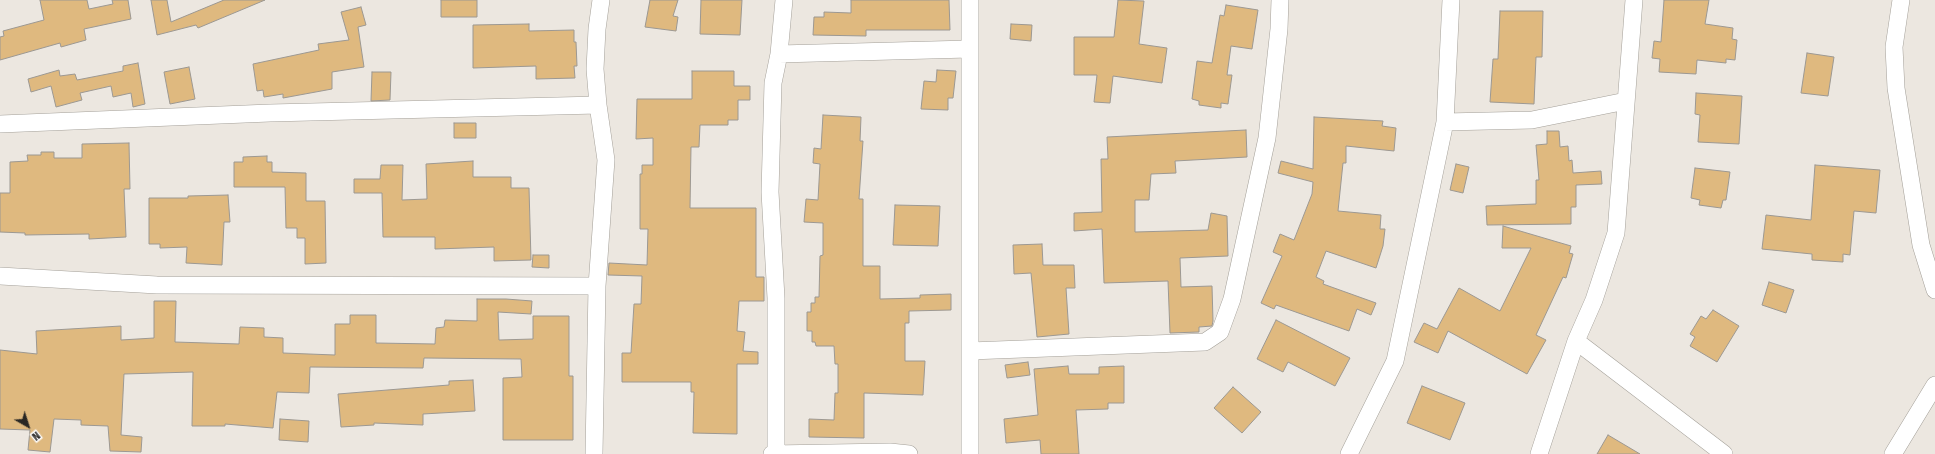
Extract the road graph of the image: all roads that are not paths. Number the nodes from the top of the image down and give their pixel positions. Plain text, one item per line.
1 (601, 0) edge
2 (784, 0) edge
3 (970, 0) edge
4 (1280, 0) edge
5 (1451, 0) edge
6 (1634, 0) edge
7 (1901, 0) edge
8 (969, 49) junction
9 (778, 54) junction
10 (1626, 101) junction
11 (598, 105) junction
12 (1445, 122) junction
13 (0, 124) edge
14 (0, 276) edge
15 (597, 286) junction
16 (1935, 290) edge
17 (1576, 341) junction
18 (970, 351) junction
19 (1935, 385) edge
20 (594, 454) edge
21 (772, 454) edge
22 (776, 454) edge
23 (909, 454) edge
24 (970, 454) edge
25 (1349, 454) edge
26 (1539, 454) edge
27 (1724, 454) edge
28 (1893, 454) edge

1 - 11 street
2 - 9 street
3 - 8 street
4 - 18 street
5 - 12 street
6 - 10 street
7 - 16 street
8 - 9 street
8 - 18 street
9 - 22 street
10 - 12 street
10 - 17 street
11 - 13 street
11 - 15 street
12 - 25 street
14 - 15 street
15 - 20 street
17 - 26 street
17 - 27 street
18 - 24 street
19 - 28 street
21 - 22 street
22 - 23 street

